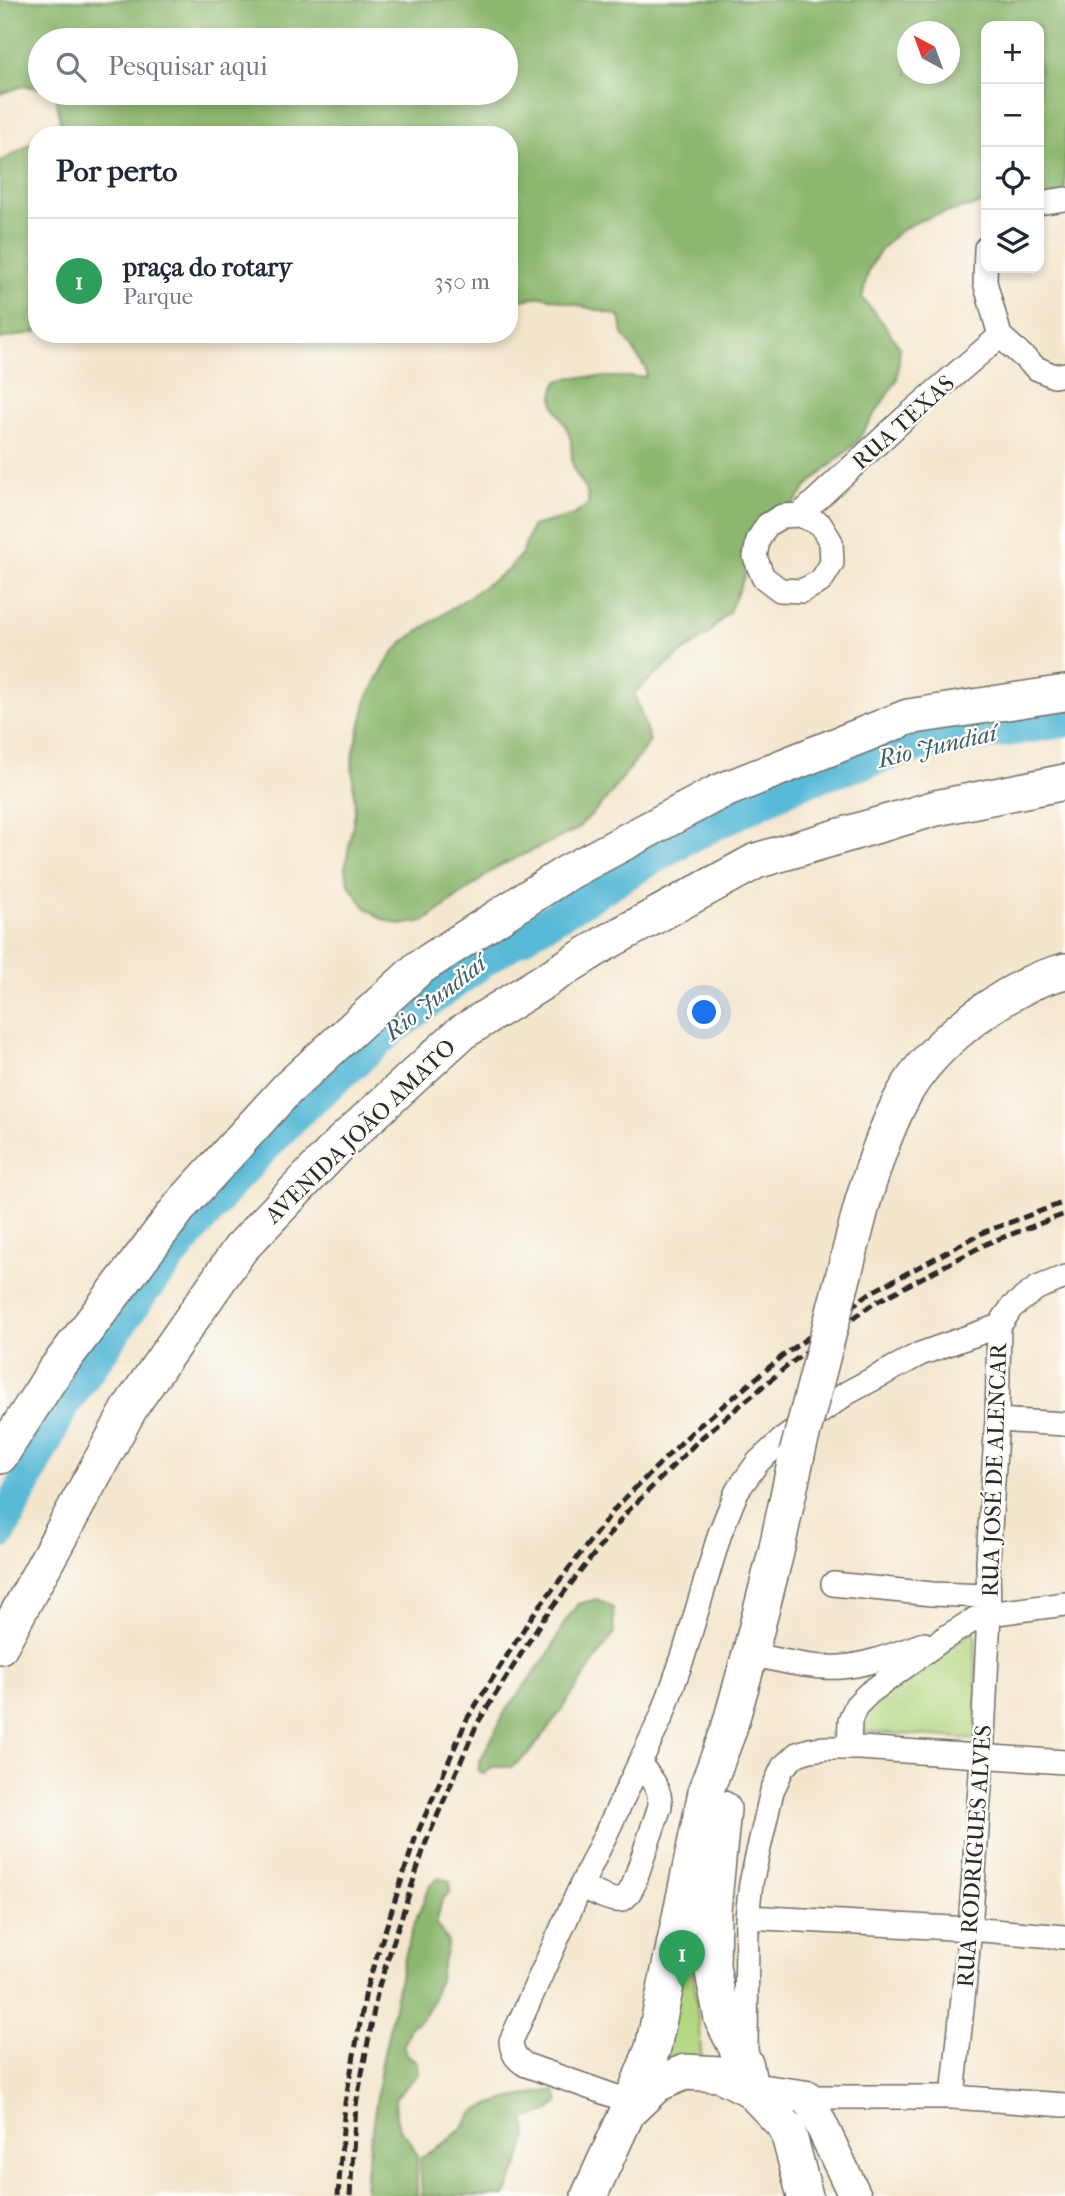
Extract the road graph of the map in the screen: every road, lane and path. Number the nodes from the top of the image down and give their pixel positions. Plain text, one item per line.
1 (1065, 199) edge
2 (1044, 203) edge
3 (985, 273) edge
4 (1000, 336) junction
5 (1065, 374) edge
6 (800, 515) junction
7 (1065, 693) edge
8 (1065, 782) edge
9 (1065, 971) edge
10 (1065, 1277) edge
11 (999, 1326) junction
12 (997, 1420) junction
13 (1065, 1424) edge
14 (0, 1456) edge
15 (833, 1584) dead end
16 (1065, 1604) edge
17 (989, 1605) junction
18 (943, 1639) junction
19 (0, 1646) edge
20 (750, 1654) junction
21 (728, 1732) junction
22 (849, 1748) junction
23 (982, 1758) junction
24 (1065, 1762) edge
25 (639, 1763) junction
26 (581, 1886) junction
27 (747, 1917) junction
28 (970, 1929) junction
29 (1065, 1937) edge
30 (748, 2077) junction
31 (808, 2097) junction
32 (953, 2097) junction
33 (1065, 2105) edge
34 (630, 2107) junction
35 (589, 2196) edge
36 (804, 2196) edge
37 (855, 2196) edge

1 - 2 street
3 - 4 street
4 - 5 street
4 - 6 street, RUA TEXAS
6 - 6 street, RUA TEXAS
7 - 14 main road
8 - 19 main road, AVENIDA JOÃO AMATO
9 - 20 main road, bridge
10 - 11 street
11 - 12 street, RUA JOSÉ DE ALENCAR
11 - 25 street
12 - 13 street
12 - 17 street, RUA JOSÉ DE ALENCAR
15 - 17 street
16 - 17 street
17 - 18 street
17 - 23 street, RUA RODRIGUES ALVES
18 - 20 street
18 - 22 street
20 - 21 main road
21 - 30 main road
21 - 34 main road
22 - 23 street
22 - 27 street
23 - 24 street
23 - 28 street, RUA RODRIGUES ALVES
25 - 26 street
25 - 26 street
26 - 34 street
27 - 28 street
27 - 30 street
28 - 29 street
28 - 32 street, RUA RODRIGUES ALVES
30 - 31 street
30 - 34 main road
30 - 36 main road
31 - 32 street
31 - 37 street
32 - 33 street
34 - 35 main road

